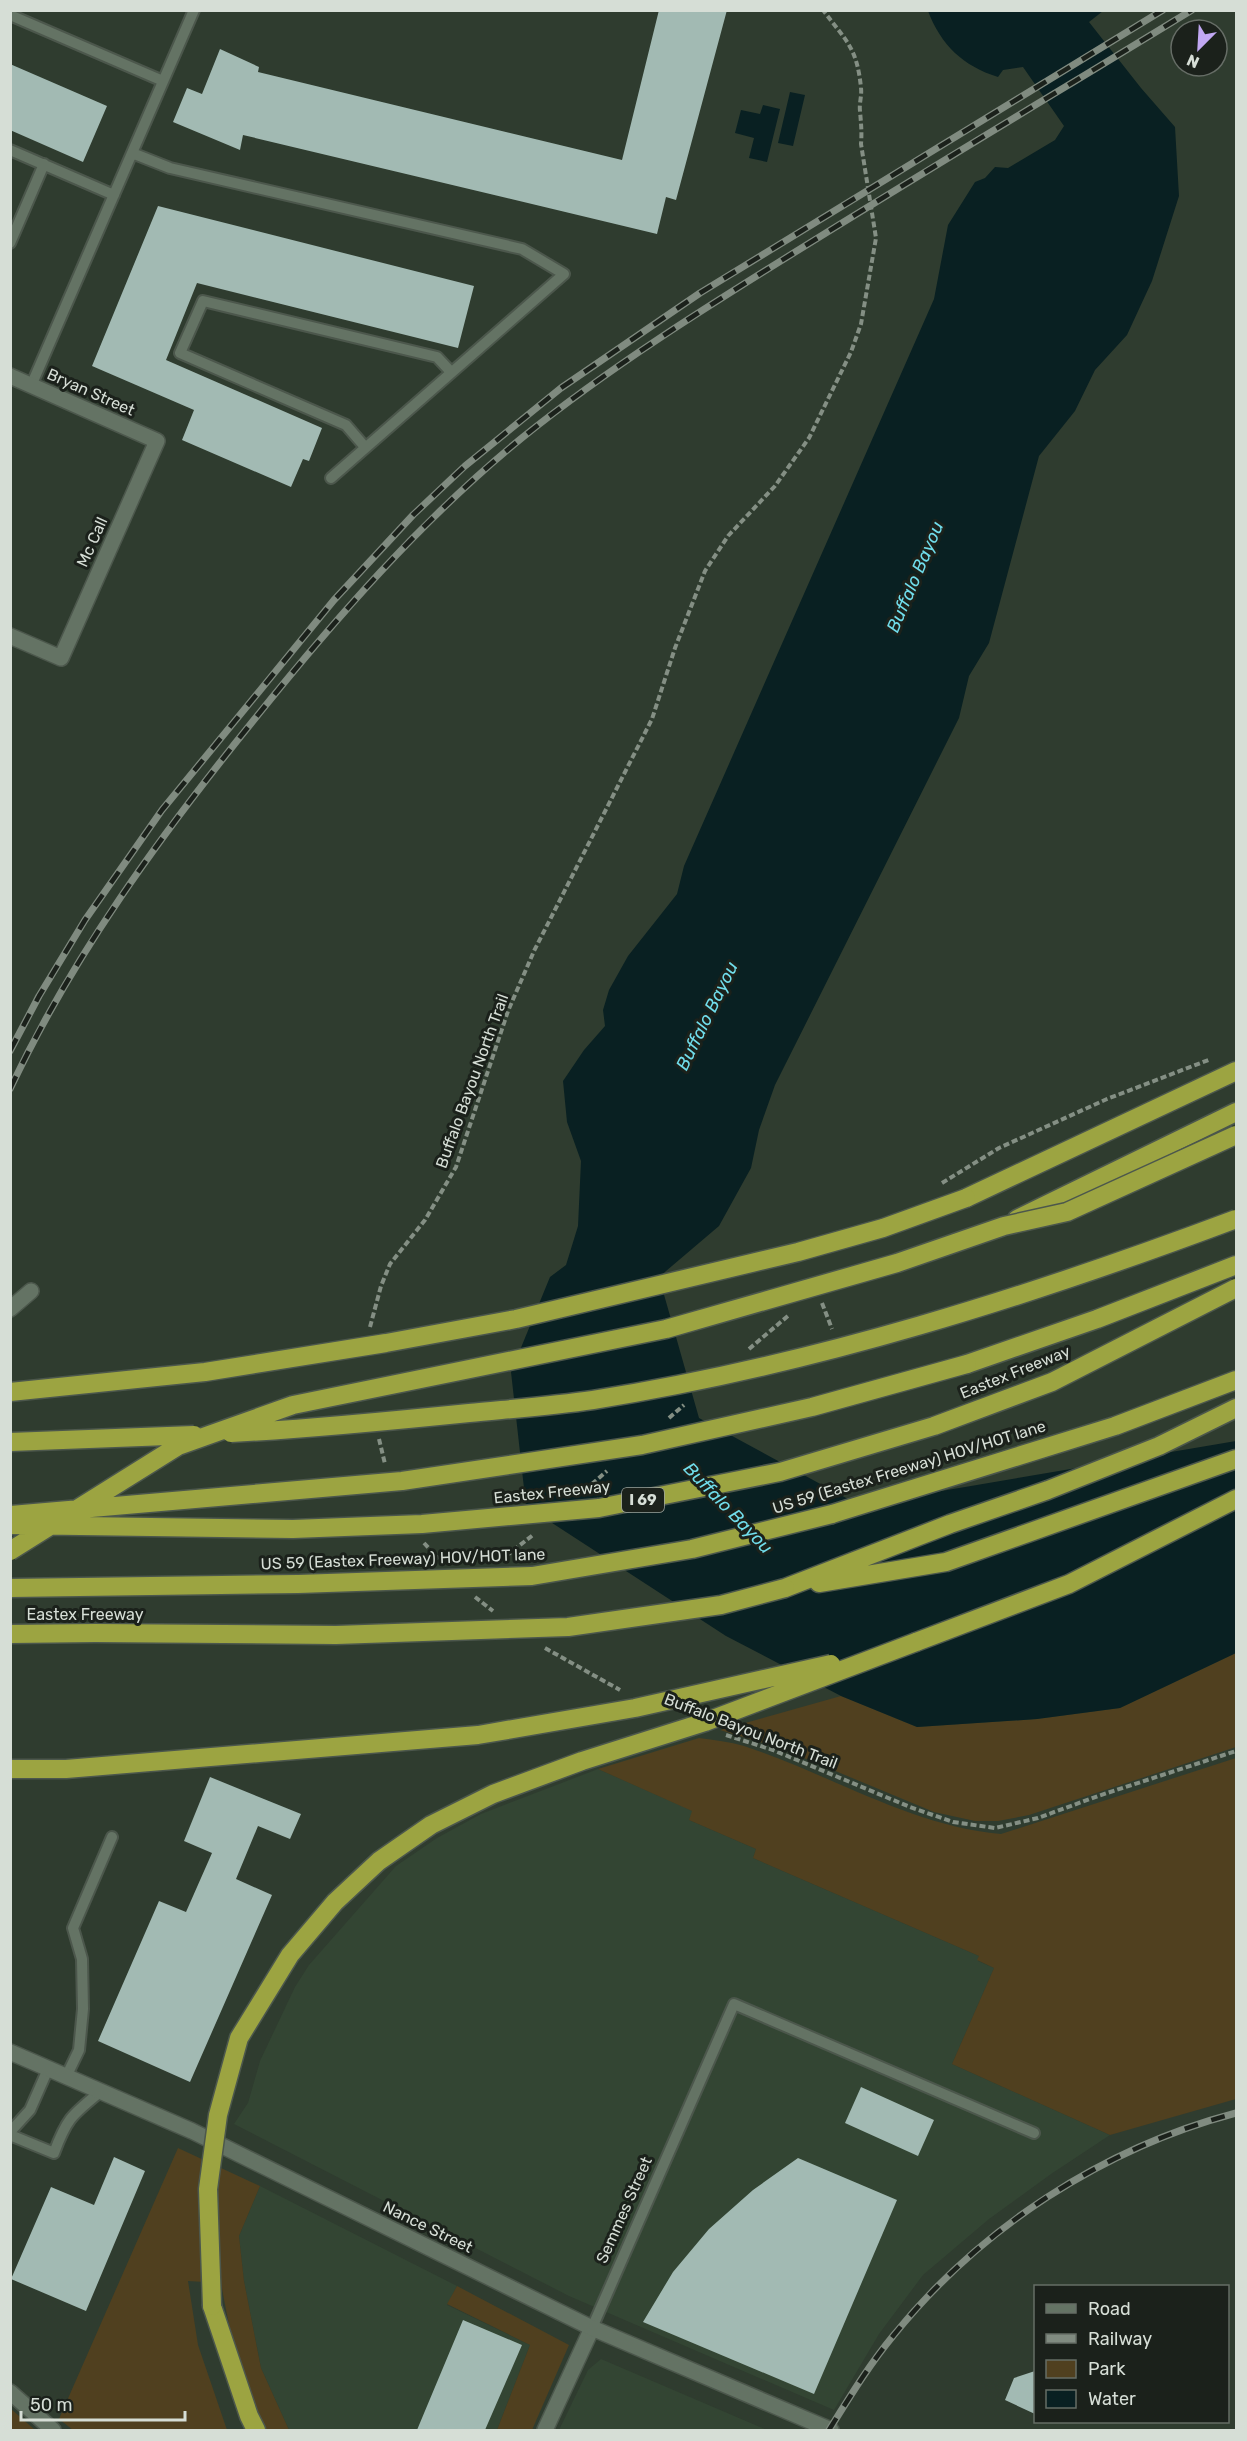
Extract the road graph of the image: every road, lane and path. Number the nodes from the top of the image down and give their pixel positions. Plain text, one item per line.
1 (194, 10) edge
2 (823, 10) edge
3 (10, 15) edge
4 (163, 81) junction
5 (10, 150) edge
6 (132, 153) junction
7 (44, 164) junction
8 (114, 195) junction
9 (10, 243) edge
10 (452, 372) junction
11 (10, 376) edge
12 (31, 386) junction
13 (157, 441) joint
14 (365, 447) junction
15 (331, 478) dead end
16 (10, 636) edge
17 (1216, 1057) dead end
18 (1236, 1071) edge
19 (1236, 1112) edge
20 (1236, 1135) edge
21 (942, 1183) dead end
22 (1236, 1219) edge
23 (1004, 1226) junction
24 (1236, 1265) edge
25 (1236, 1288) edge
26 (31, 1291) dead end
27 (10, 1310) edge
28 (368, 1333) dead end
29 (1236, 1380) edge
30 (10, 1392) edge
31 (1236, 1408) edge
32 (377, 1429) dead end
33 (10, 1442) edge
34 (1236, 1459) edge
35 (387, 1475) dead end
36 (1236, 1499) edge
37 (10, 1515) edge
38 (10, 1525) edge
39 (420, 1538) dead end
40 (10, 1551) edge
41 (442, 1564) dead end
42 (10, 1588) edge
43 (785, 1588) junction
44 (473, 1596) dead end
45 (498, 1615) dead end
46 (10, 1634) edge
47 (916, 1642) junction
48 (541, 1646) dead end
49 (625, 1692) dead end
50 (718, 1732) dead end
51 (1236, 1751) edge
52 (10, 1769) edge
53 (112, 1837) dead end
54 (10, 2052) edge
55 (48, 2069) junction
56 (66, 2077) junction
57 (100, 2092) junction
58 (10, 2133) edge
59 (1034, 2133) dead end
60 (592, 2328) junction
61 (10, 2392) edge
62 (53, 2430) edge
63 (256, 2430) edge
64 (545, 2430) edge
65 (831, 2430) edge

1 - 4 lane
2 - 28 path, Buffalo Bayou North Trail
3 - 4 lane
4 - 6 lane
5 - 7 lane
6 - 8 lane
6 - 10 lane
7 - 8 lane
7 - 9 lane
8 - 12 lane
10 - 14 lane
10 - 14 lane
11 - 12 street, Bryan Street
12 - 13 street, Bryan Street
13 - 16 street, Mc Call
14 - 15 lane
17 - 21 path
18 - 30 highway, bridge
19 - 23 highway, bridge
20 - 23 highway, bridge
22 - 33 highway, bridge
23 - 40 highway, bridge
24 - 37 highway, bridge
25 - 38 highway, Eastex Freeway / I 69, bridge
26 - 27 street
29 - 42 highway, US 59 (Eastex Freeway) HOV/HOT lane, bridge
31 - 43 highway, Eastex Freeway
32 - 35 path
34 - 43 highway
36 - 47 highway
39 - 41 path
43 - 46 highway, Eastex Freeway, bridge
44 - 45 path
47 - 52 highway, bridge
47 - 63 highway, bridge
48 - 49 path
50 - 51 path, Buffalo Bayou North Trail
53 - 56 lane
54 - 55 street, Nance Street
55 - 56 street, Nance Street
55 - 58 lane
56 - 57 street, Nance Street
57 - 58 lane
57 - 60 street, Nance Street
59 - 60 lane, Semmes Street
60 - 64 street, Semmes Street
60 - 65 street, Nance Street
61 - 62 street

